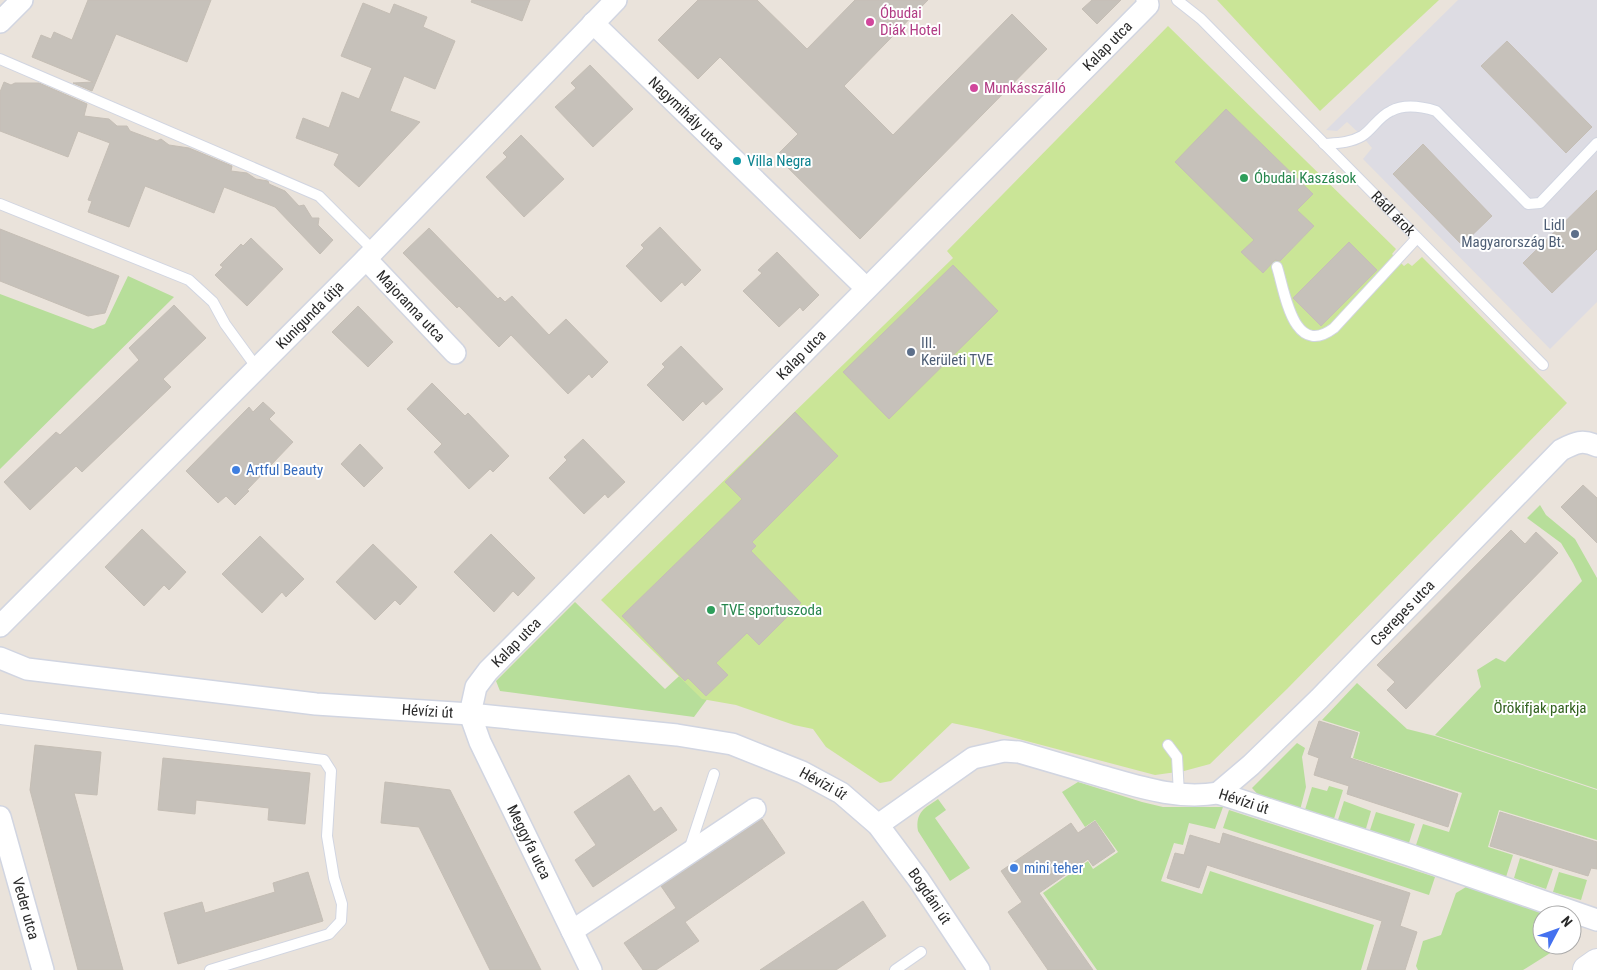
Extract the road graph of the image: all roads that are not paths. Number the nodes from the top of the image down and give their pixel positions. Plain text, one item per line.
1 (22, 0) edge
2 (616, 0) edge
3 (1177, 0) edge
4 (1148, 2) edge
5 (0, 22) edge
6 (594, 23) junction
7 (0, 59) edge
8 (1597, 143) edge
9 (1324, 144) junction
10 (0, 204) edge
11 (1417, 238) junction
12 (370, 255) junction
13 (1277, 267) dead end
14 (866, 288) junction
15 (455, 353) dead end
16 (1543, 365) dead end
17 (257, 368) junction
18 (1592, 444) edge
19 (0, 626) edge
20 (0, 658) edge
21 (470, 714) junction
22 (0, 719) edge
23 (1168, 745) dead end
24 (714, 774) dead end
25 (1218, 793) junction
26 (1180, 794) junction
27 (755, 809) dead end
28 (0, 817) edge
29 (878, 826) junction
30 (688, 853) junction
31 (6, 866) edge
32 (1597, 920) edge
33 (572, 931) junction
34 (921, 952) dead end
35 (1597, 964) edge
36 (43, 970) edge
37 (210, 970) edge
38 (591, 970) edge
39 (895, 970) edge
40 (978, 970) edge
41 (1586, 970) edge

1 - 5 street
2 - 6 street, Kunigunda útja
3 - 9 lane, Rádl árok
4 - 14 street, Kalap utca
6 - 12 street, Kunigunda útja
6 - 14 street, Nagymihály utca
7 - 12 lane
8 - 9 lane
9 - 11 lane, Rádl árok
10 - 17 lane
11 - 13 lane
11 - 16 lane, Rádl árok
12 - 15 street, Majoranna utca
12 - 17 street, Kunigunda útja
14 - 21 street, Kalap utca
17 - 19 street, Kunigunda útja
18 - 25 street, Cserepes utca
20 - 21 street, Hévízi út
21 - 29 street, Hévízi út
21 - 33 street, Meggyfa utca
22 - 37 lane
23 - 26 lane
24 - 30 lane
25 - 26 street, Hévízi út
25 - 32 street, Hévízi út
26 - 29 street, Hévízi út
27 - 30 street
28 - 31 street, Veder utca
29 - 40 street, Bogdáni út
30 - 33 street
31 - 36 street, Veder utca
33 - 38 street, Meggyfa utca
34 - 39 lane
35 - 41 street

